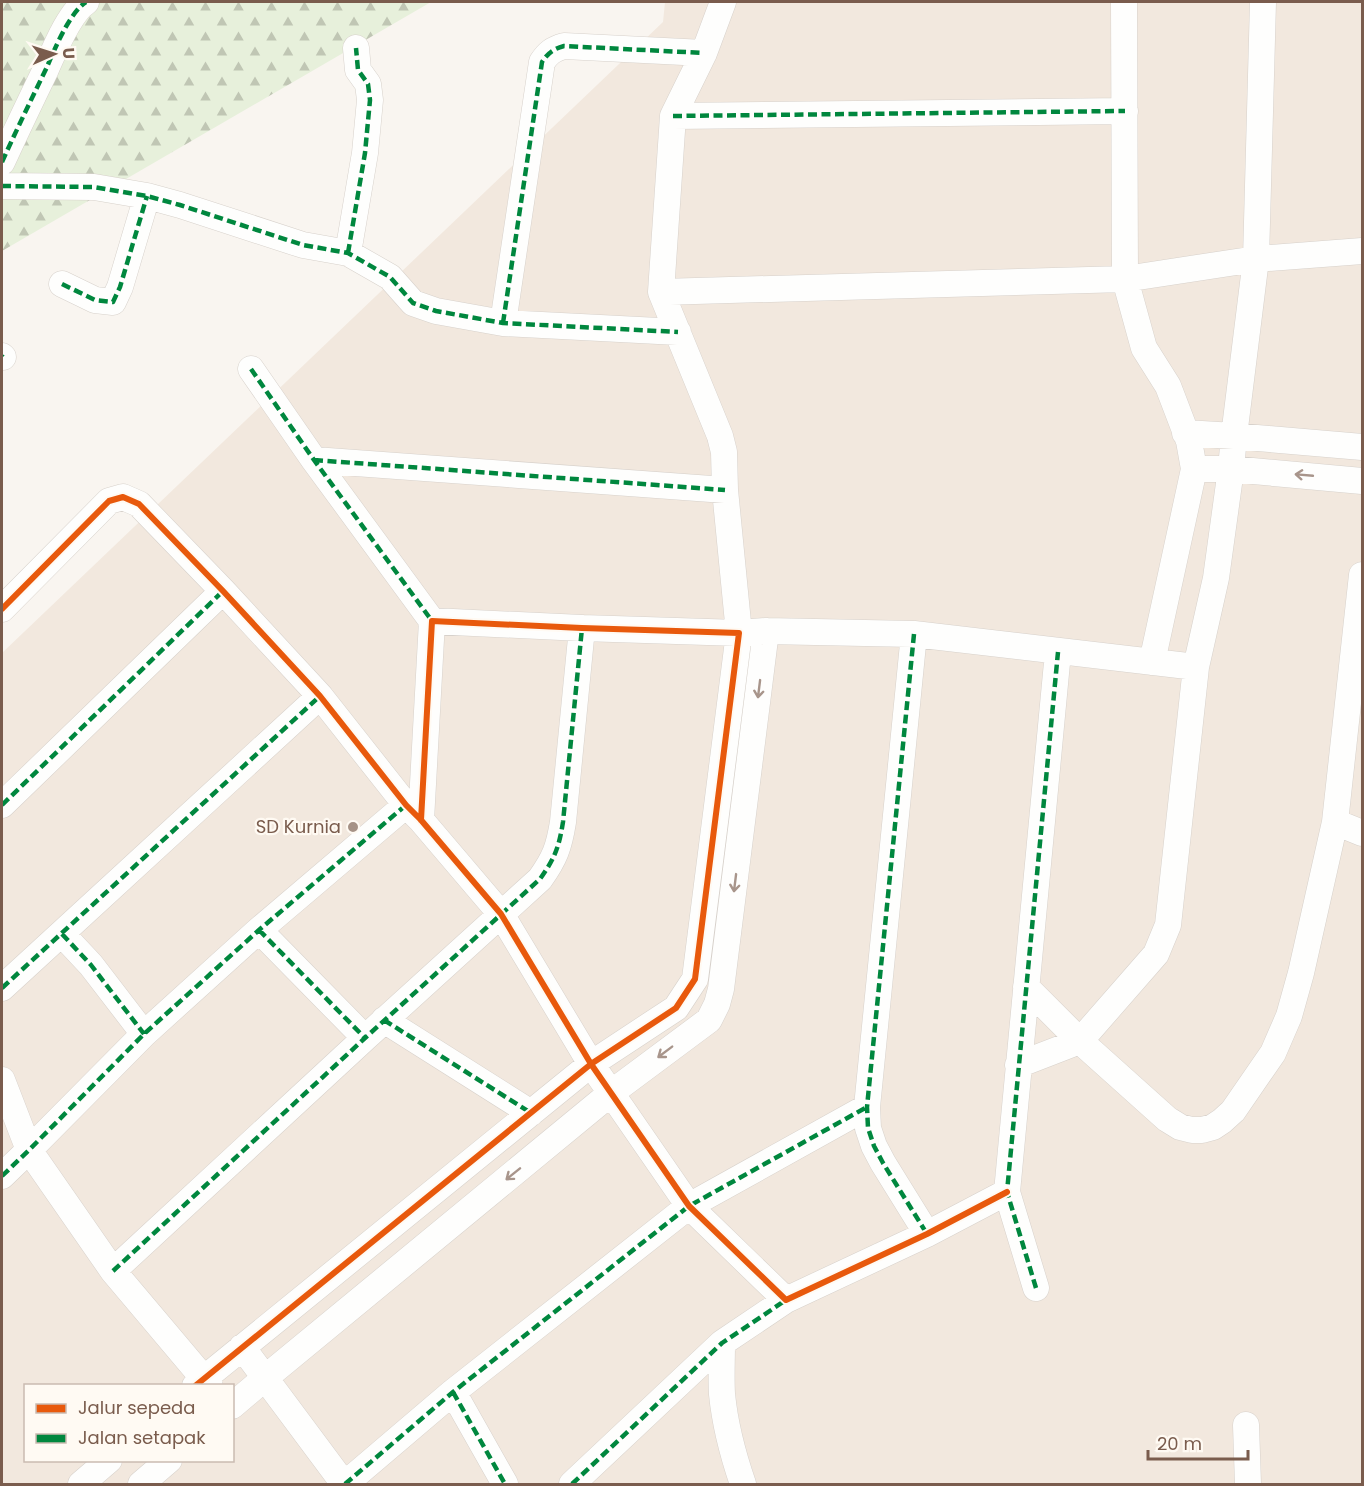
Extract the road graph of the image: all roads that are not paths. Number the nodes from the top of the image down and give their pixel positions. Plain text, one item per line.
1 (86, 2) edge
2 (723, 2) edge
3 (1124, 2) edge
4 (1263, 2) edge
5 (356, 48) dead end
6 (704, 52) junction
7 (1125, 111) junction
8 (674, 116) junction
9 (2, 162) edge
10 (2, 186) edge
11 (147, 196) junction
12 (1362, 251) edge
13 (348, 254) junction
14 (1256, 259) junction
15 (1125, 279) junction
16 (62, 284) dead end
17 (661, 292) junction
18 (503, 322) junction
19 (678, 332) junction
20 (251, 369) dead end
21 (1185, 433) junction
22 (1234, 436) junction
23 (1362, 447) edge
24 (314, 460) junction
25 (1194, 469) junction
26 (1231, 469) junction
27 (1362, 481) edge
28 (725, 490) junction
29 (1362, 575) edge
30 (223, 591) junction
31 (2, 609) edge
32 (432, 621) junction
33 (582, 628) junction
34 (766, 631) junction
35 (739, 633) junction
36 (914, 634) junction
37 (1058, 652) junction
38 (1152, 662) junction
39 (1196, 667) junction
40 (320, 696) junction
41 (2, 805) edge
42 (414, 813) junction
43 (1335, 822) junction
44 (1362, 832) edge
45 (501, 914) junction
46 (259, 930) junction
47 (62, 934) junction
48 (1026, 987) junction
49 (2, 988) edge
50 (384, 1020) junction
51 (144, 1034) junction
52 (365, 1038) junction
53 (1080, 1041) junction
54 (591, 1064) junction
55 (1018, 1065) junction
56 (2, 1080) edge
57 (611, 1093) junction
58 (867, 1107) junction
59 (531, 1113) junction
60 (29, 1150) junction
61 (2, 1176) edge
62 (1006, 1192) junction
63 (689, 1206) junction
64 (927, 1234) junction
65 (113, 1271) junction
66 (1036, 1288) dead end
67 (786, 1300) junction
68 (722, 1343) junction
69 (242, 1347) junction
70 (265, 1378) junction
71 (203, 1383) edge
72 (453, 1392) junction
73 (234, 1404) edge
74 (1246, 1425) dead end
75 (108, 1462) edge
76 (168, 1462) edge
77 (81, 1485) edge
78 (141, 1485) edge
79 (344, 1485) edge
80 (505, 1485) edge
81 (572, 1485) edge
82 (743, 1485) edge
83 (1248, 1485) edge

1 - 9 street
2 - 6 street
3 - 7 street
4 - 14 street
5 - 13 street
6 - 8 street
6 - 18 street
7 - 8 street
7 - 15 street
8 - 17 street
10 - 11 street
11 - 13 street
11 - 16 street
12 - 14 street
13 - 18 street
14 - 15 street
14 - 22 street
15 - 17 street
15 - 21 street
17 - 19 street
18 - 19 street
19 - 28 street
20 - 24 street
21 - 22 street
21 - 25 street
22 - 23 street
22 - 26 street
24 - 28 street
24 - 32 street
25 - 26 street
25 - 38 street
27 -> 26 street
26 - 39 street
28 - 35 street
29 - 43 street
30 - 31 street
30 - 40 street
30 - 41 street
32 - 33 street
32 - 42 street
33 - 35 street
33 - 45 street
34 - 35 street
34 - 36 street
34 -> 57 street
35 - 54 street
36 - 37 street
36 - 58 street
37 - 38 street
37 - 48 street
38 - 39 street
39 - 53 street
40 - 42 street
40 - 47 street
42 - 45 street
42 - 46 street
43 - 44 street
43 - 53 street
45 - 50 street
45 - 54 street
46 - 51 street
46 - 52 street
47 - 49 street
47 - 51 street
48 - 53 street
48 - 55 street
50 - 52 street
50 - 59 street
51 - 60 street
52 - 65 street
53 - 55 street
54 - 57 street
54 - 59 street
55 - 62 street
56 - 60 street
57 - 63 street
57 -> 70 street
58 - 63 street
58 - 64 street
59 - 69 street
60 - 61 street
60 - 65 street
62 - 64 street
62 - 66 street
63 - 67 street
63 - 72 street
64 - 67 street
65 - 71 street
67 - 68 street
68 - 81 street
68 - 82 street
69 - 70 street
69 - 71 street
70 - 73 street
70 - 79 street
72 - 79 street
72 - 80 street
74 - 83 street
75 - 77 street
76 - 78 street

